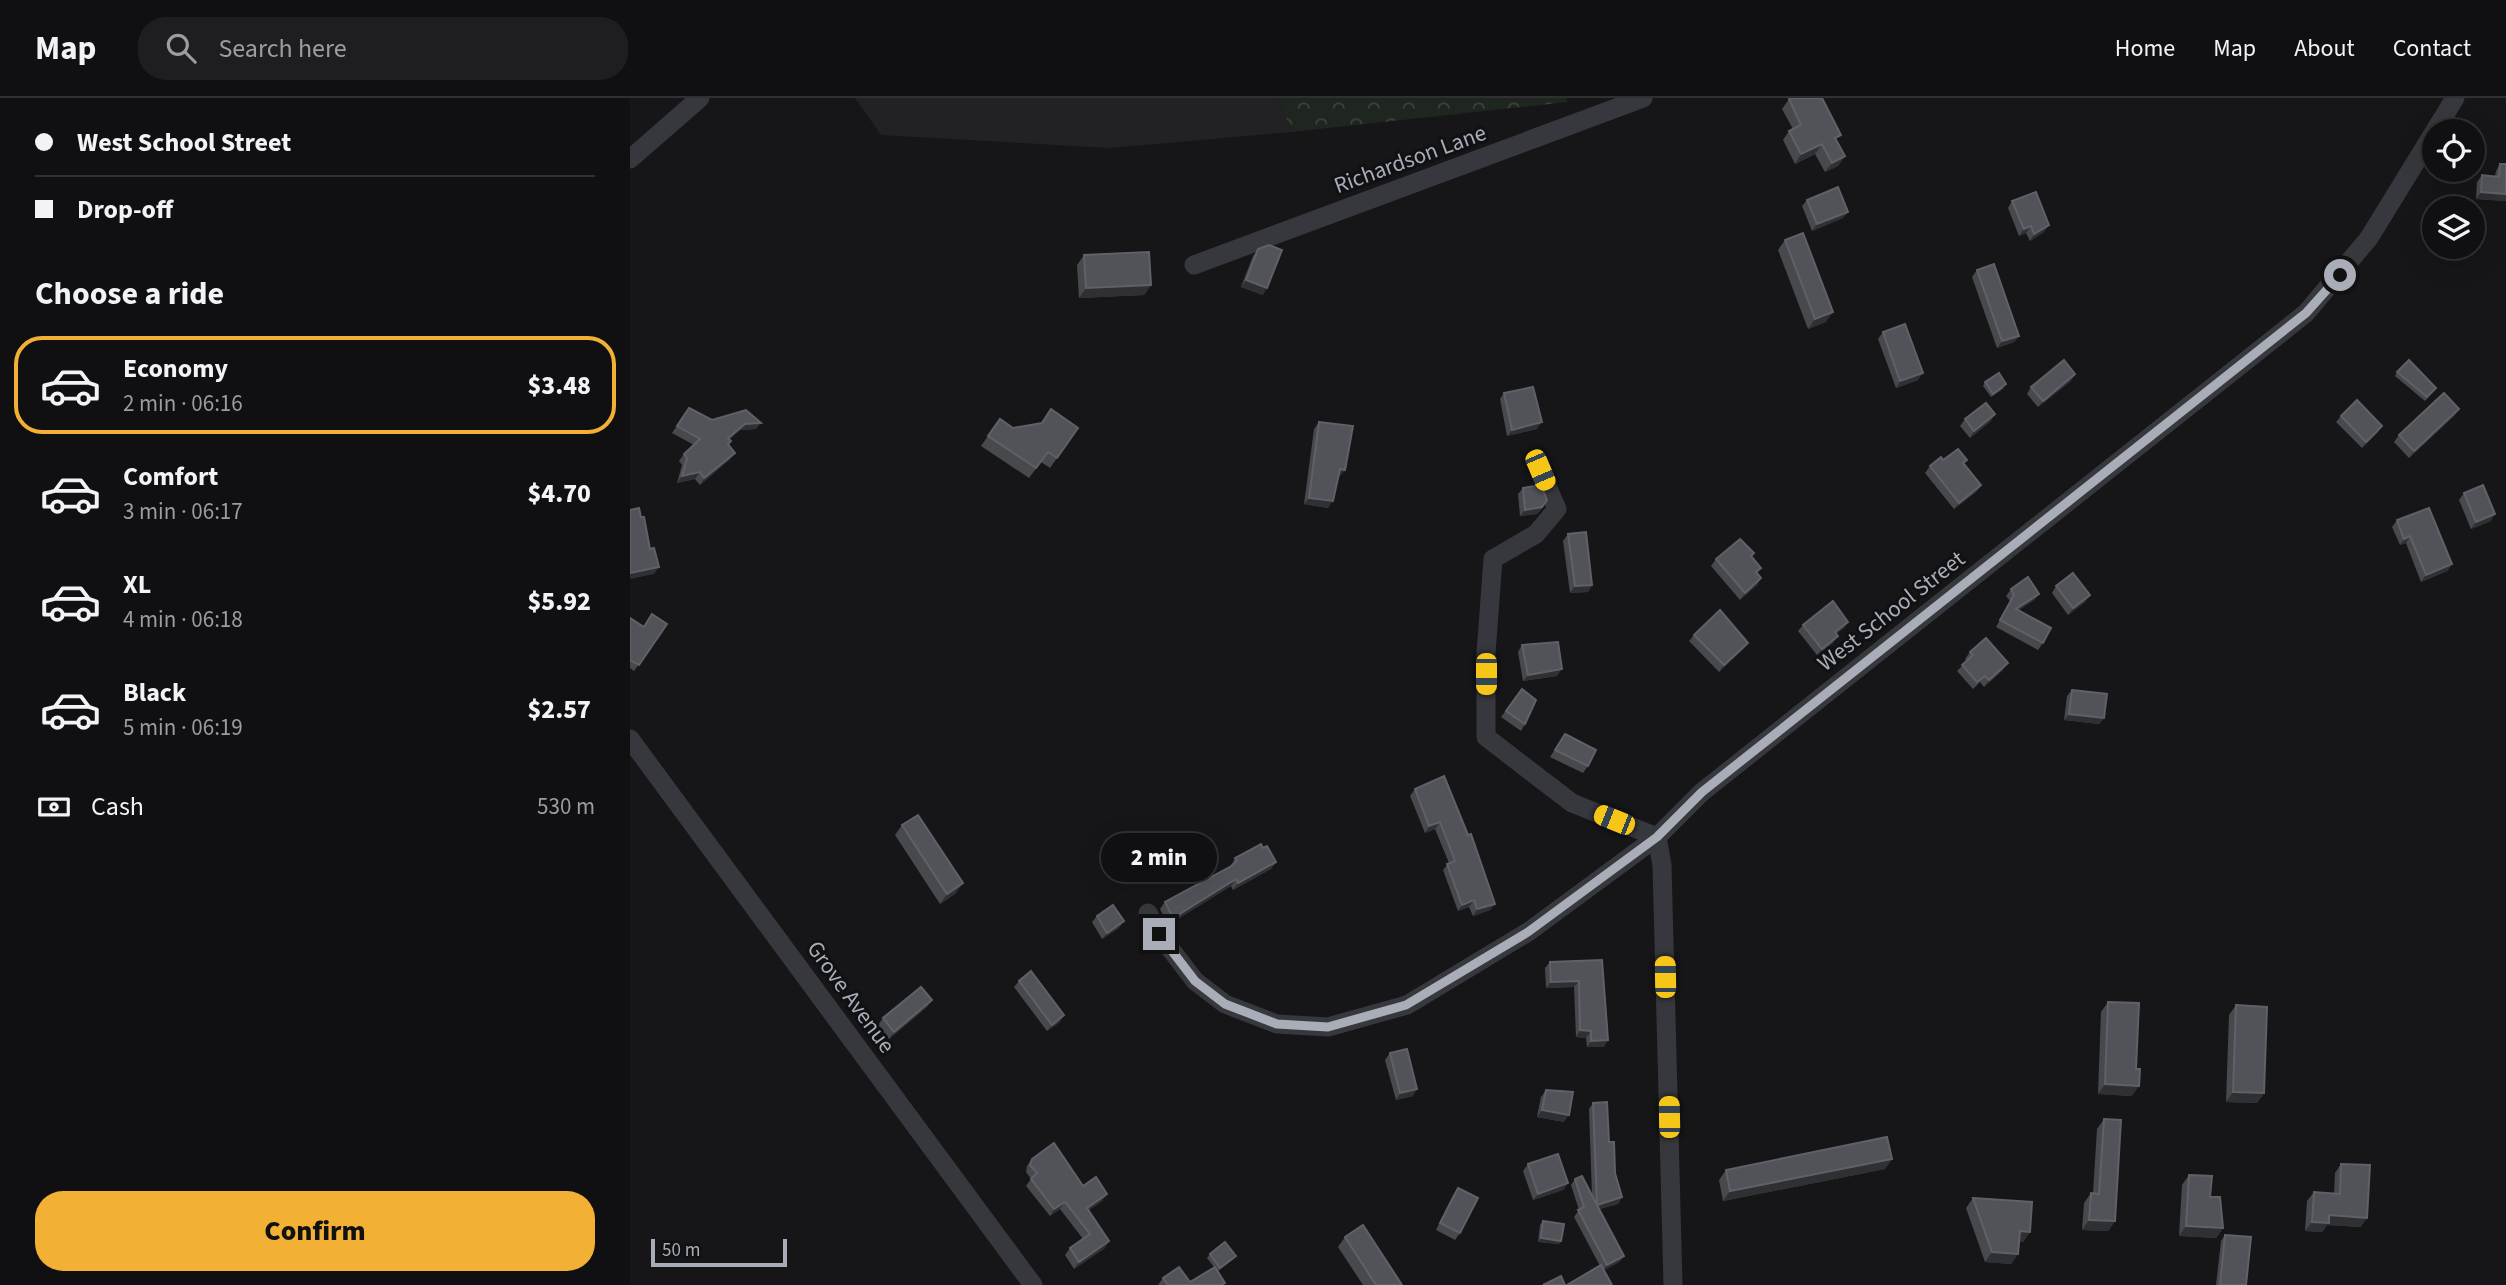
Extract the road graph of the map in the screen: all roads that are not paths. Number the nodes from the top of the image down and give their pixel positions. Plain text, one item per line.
1 (700, 98) edge
2 (1643, 98) edge
3 (2455, 98) edge
4 (655, 137) junction
5 (630, 152) edge
6 (630, 159) edge
7 (1194, 265) dead end
8 (1540, 470) dead end
9 (630, 739) edge
10 (1657, 837) junction
11 (1148, 913) dead end
12 (1033, 1285) edge
13 (1674, 1285) edge

1 - 4 street
2 - 7 street, Richardson Lane
3 - 10 street, West School Street
4 - 5 street
4 - 6 street
8 - 10 street
9 - 12 street, Grove Avenue
10 - 11 street, West School Street
10 - 13 street

